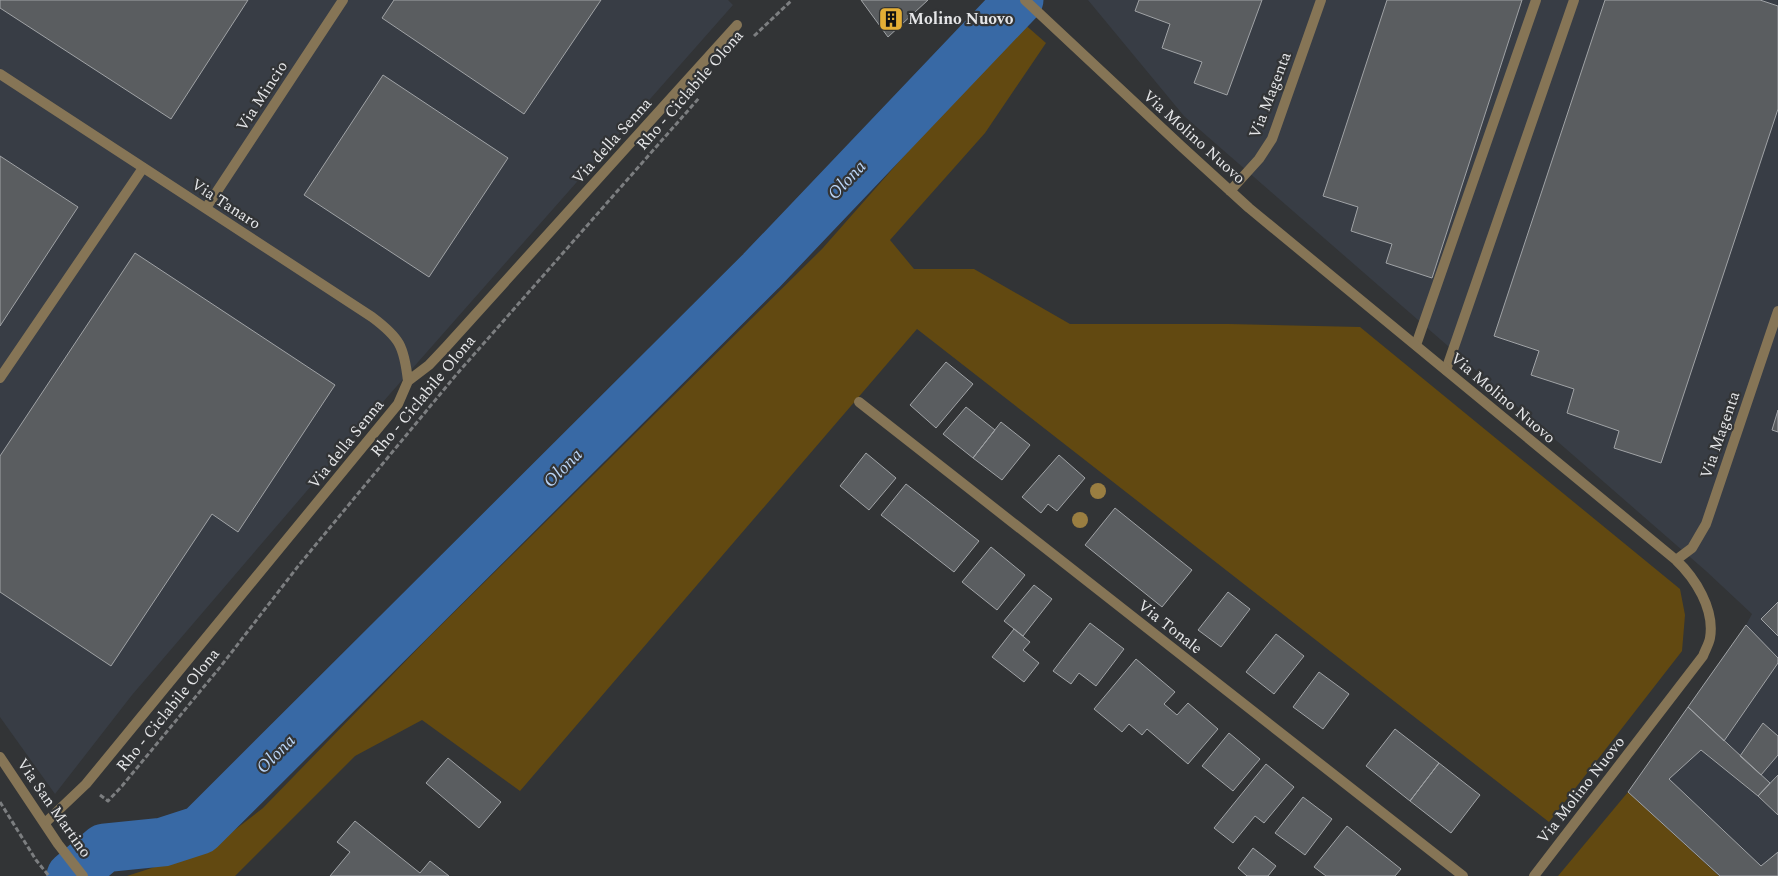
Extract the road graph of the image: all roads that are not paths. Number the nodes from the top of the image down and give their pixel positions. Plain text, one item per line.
1 (343, 0) edge
2 (1025, 0) edge
3 (1321, 0) edge
4 (1536, 0) edge
5 (1574, 0) edge
6 (737, 25) dead end
7 (0, 74) edge
8 (143, 168) junction
9 (1230, 191) junction
10 (206, 208) junction
11 (1778, 311) edge
12 (1416, 345) junction
13 (1446, 370) junction
14 (0, 378) edge
15 (408, 381) junction
16 (859, 402) dead end
17 (1676, 560) junction
18 (0, 757) edge
19 (45, 823) junction
20 (83, 876) edge
21 (1463, 876) edge
22 (1534, 876) edge

1 - 10 street, Via Mincio
2 - 9 street, Via Molino Nuovo
3 - 9 street, Via Magenta
4 - 12 street
5 - 13 street
6 - 15 street, Via della Senna
7 - 8 street, Via Tanaro
8 - 10 street, Via Tanaro
8 - 14 street
9 - 12 street, Via Molino Nuovo
10 - 15 street, Via Tanaro
11 - 17 street, Via Magenta
12 - 13 street, Via Molino Nuovo
13 - 17 street, Via Molino Nuovo
15 - 19 street, Via della Senna
16 - 21 street, Via Tonale
17 - 22 street, Via Molino Nuovo
18 - 19 street, Via San Martino
19 - 20 street, Via San Martino

